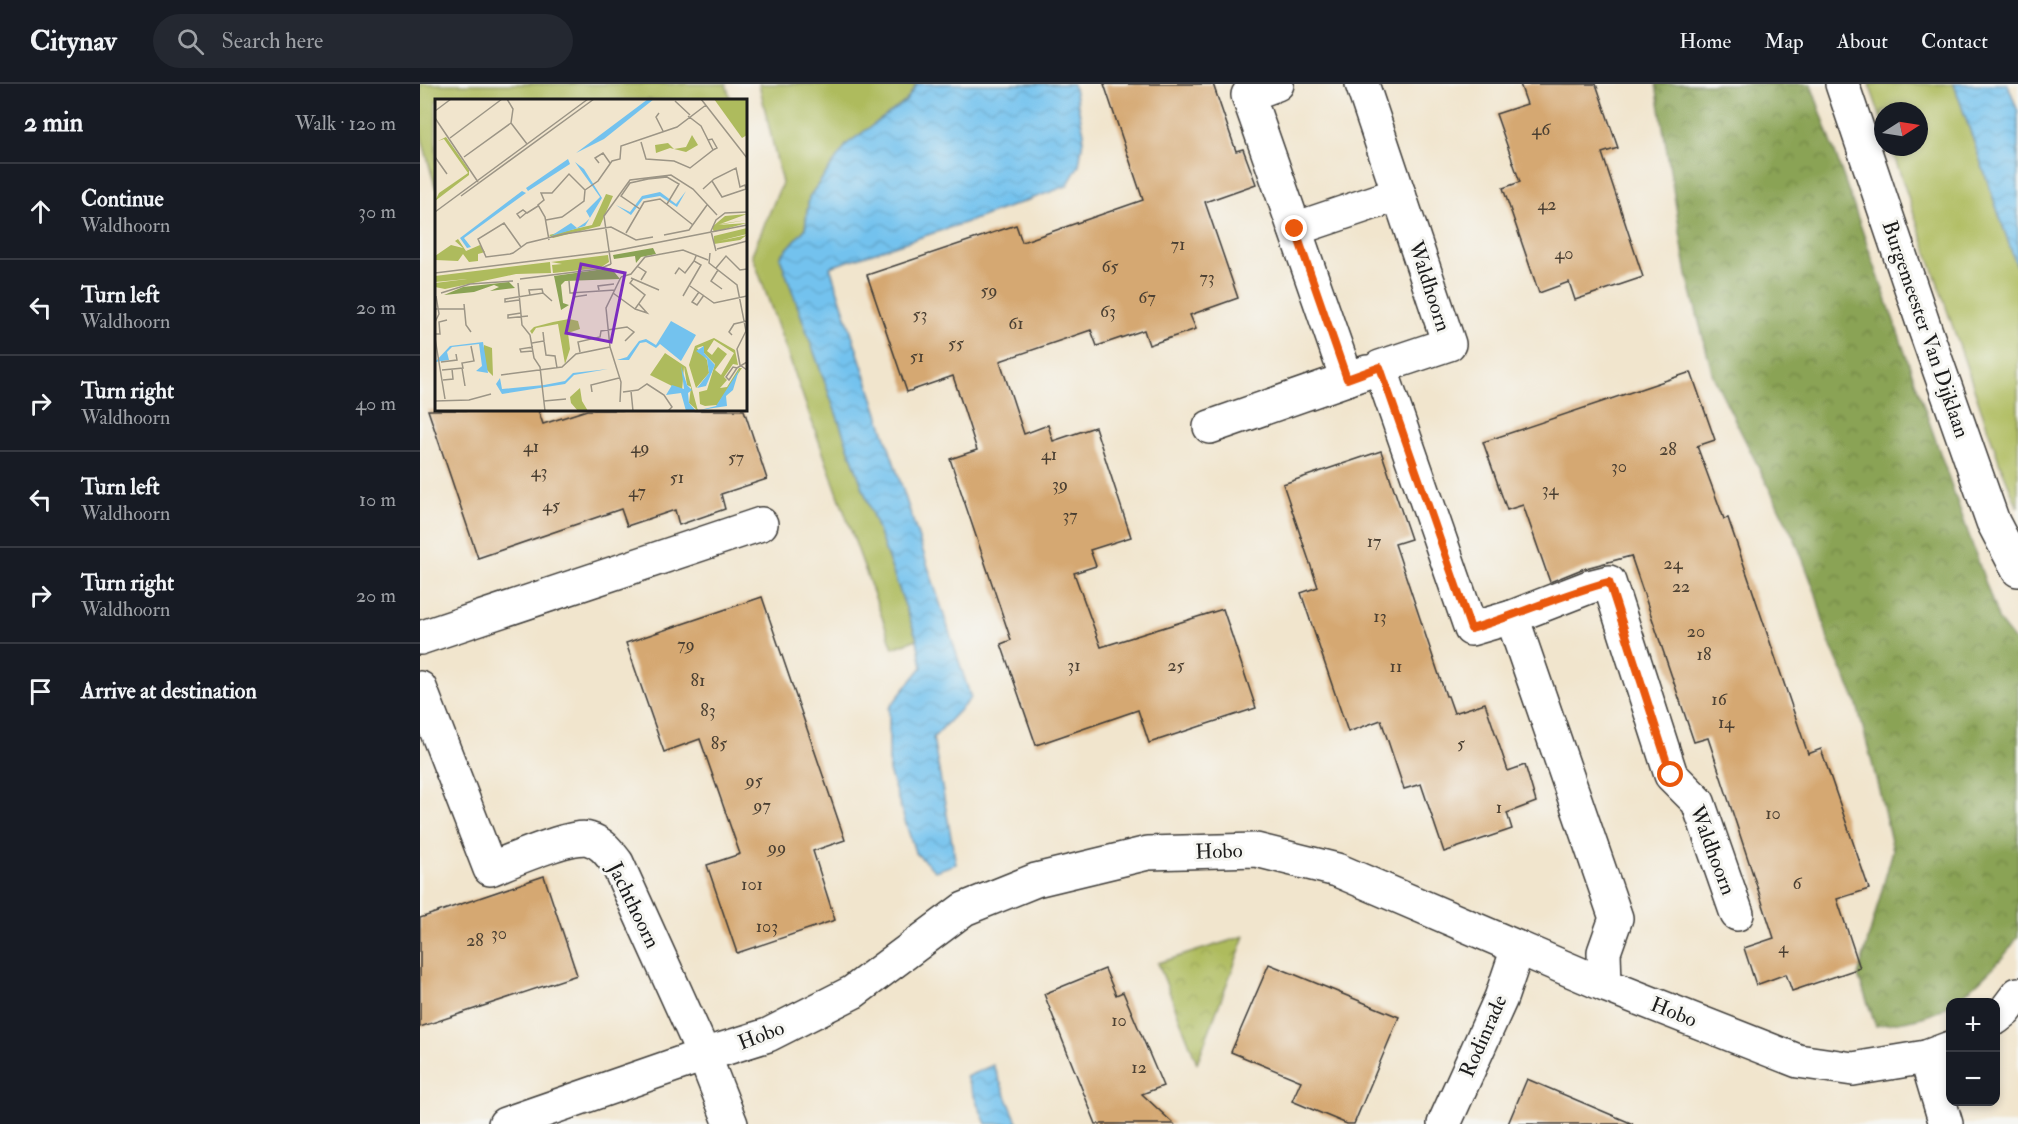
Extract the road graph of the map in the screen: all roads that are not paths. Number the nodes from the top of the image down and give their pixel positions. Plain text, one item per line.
1 (1277, 84) edge
2 (1362, 84) edge
3 (1842, 84) edge
4 (1399, 194) junction
5 (1295, 229) junction
6 (1380, 367) junction
7 (1347, 379) junction
8 (1210, 427) dead end
9 (761, 524) dead end
10 (2018, 570) edge
11 (1512, 616) junction
12 (420, 638) edge
13 (420, 688) edge
14 (1737, 914) dead end
15 (1518, 948) junction
16 (1605, 985) junction
17 (2018, 994) edge
18 (2000, 1014) edge
19 (1938, 1052) edge
20 (704, 1055) junction
21 (505, 1124) edge
22 (731, 1124) edge
23 (1444, 1124) edge
24 (1946, 1124) edge

1 - 5 street
2 - 4 street, Waldhoorn
3 - 10 street, Burgemeester Van Dijklaan
4 - 5 street
4 - 6 street, Waldhoorn
5 - 7 street
6 - 7 street, Waldhoorn
6 - 11 street, Waldhoorn
7 - 8 street, Waldhoorn
9 - 12 street
11 - 14 street, Waldhoorn
11 - 16 street
13 - 20 street, Jachthoorn
15 - 16 street, Hobo
15 - 20 street, Hobo
15 - 23 street, Rodinrade
16 - 19 street, Hobo
17 - 18 street
19 - 24 street
20 - 21 street, Hobo
20 - 22 street

